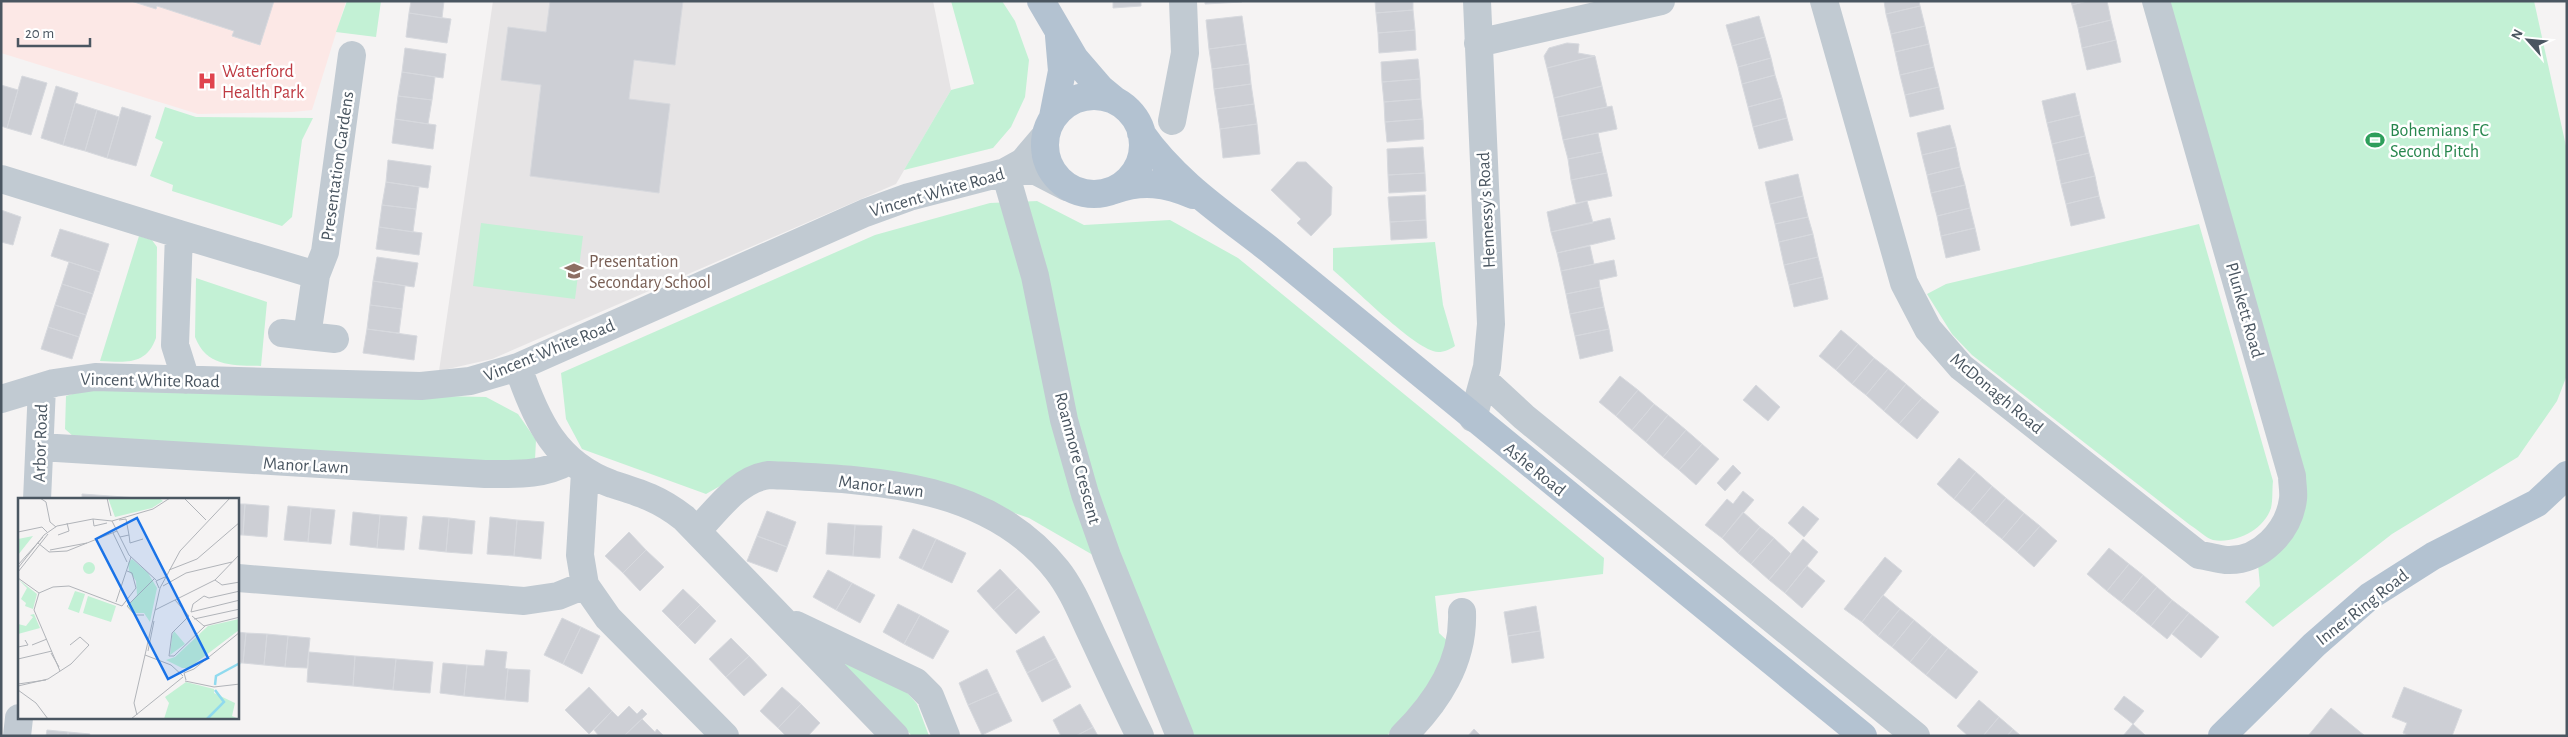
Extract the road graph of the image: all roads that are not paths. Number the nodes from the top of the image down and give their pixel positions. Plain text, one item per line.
1 (1041, 1) edge
2 (1183, 1) edge
3 (1477, 1) edge
4 (1661, 1) edge
5 (1824, 1) edge
6 (2156, 1) edge
7 (1056, 25) junction
8 (1478, 43) junction
9 (352, 55) dead end
10 (1117, 102) junction
11 (1172, 121) dead end
12 (1049, 127) junction
13 (1141, 133) junction
14 (1005, 172) junction
15 (1, 179) edge
16 (1067, 187) junction
17 (1113, 190) junction
18 (1208, 202) junction
19 (179, 234) junction
20 (316, 275) junction
21 (335, 340) dead end
22 (175, 345) junction
23 (518, 367) junction
24 (157, 378) junction
25 (186, 380) junction
26 (1484, 380) junction
27 (42, 387) junction
28 (1, 399) edge
29 (1474, 418) junction
30 (40, 447) junction
31 (577, 466) junction
32 (2567, 475) edge
33 (37, 498) edge
34 (2567, 499) edge
35 (2526, 510) junction
36 (697, 531) junction
37 (2199, 555) joint
38 (239, 578) edge
39 (585, 585) junction
40 (1462, 612) dead end
41 (782, 618) junction
42 (1776, 621) junction
43 (1763, 654) junction
44 (19, 720) edge
45 (17, 736) edge
46 (725, 736) edge
47 (895, 736) edge
48 (946, 736) edge
49 (1140, 736) edge
50 (1180, 736) edge
51 (1403, 736) edge
52 (1863, 736) edge
53 (1916, 736) edge
54 (2222, 736) edge

1 - 7 main road
2 - 11 street
3 - 8 street, Hennessy's Road
4 - 8 street
5 - 37 street, McDonagh Road
6 - 37 street, Plunkett Road
7 - 10 main road
7 - 12 main road
8 - 26 street, Hennessy's Road
9 - 20 street, Presentation Gardens
10 - 12 main road
10 - 13 main road
12 - 14 street
12 - 16 main road
13 - 17 main road
13 - 18 main road, Ashe Road
14 - 16 street, Vincent White Road
14 - 23 street, Vincent White Road
14 - 50 street, Roanmore Crescent
15 - 19 street
16 - 17 main road
17 - 18 main road, Ashe Road
18 - 29 main road, Ashe Road
19 - 20 street
19 - 22 street
20 - 21 street, Presentation Gardens
22 - 24 street
22 - 25 street
23 - 25 street, Vincent White Road
23 - 31 street
24 - 25 street, Vincent White Road
24 - 27 street, Vincent White Road
26 - 29 street, Hennessy's Road
26 - 42 street
27 - 28 street, Vincent White Road
27 - 30 street, Arbor Road
29 - 43 main road, Ashe Road
30 - 31 street, Manor Lawn
30 - 33 street, Arbor Road
31 - 36 street
31 - 39 street
32 - 35 main road, Inner Ring Road
34 - 35 main road, Inner Ring Road
35 - 54 main road, Inner Ring Road
36 - 41 street
36 - 49 street, Manor Lawn
38 - 39 street
39 - 46 street
40 - 51 street
41 - 47 street
41 - 48 street
42 - 43 street
42 - 53 street
43 - 52 main road, Ashe Road
44 - 45 street

